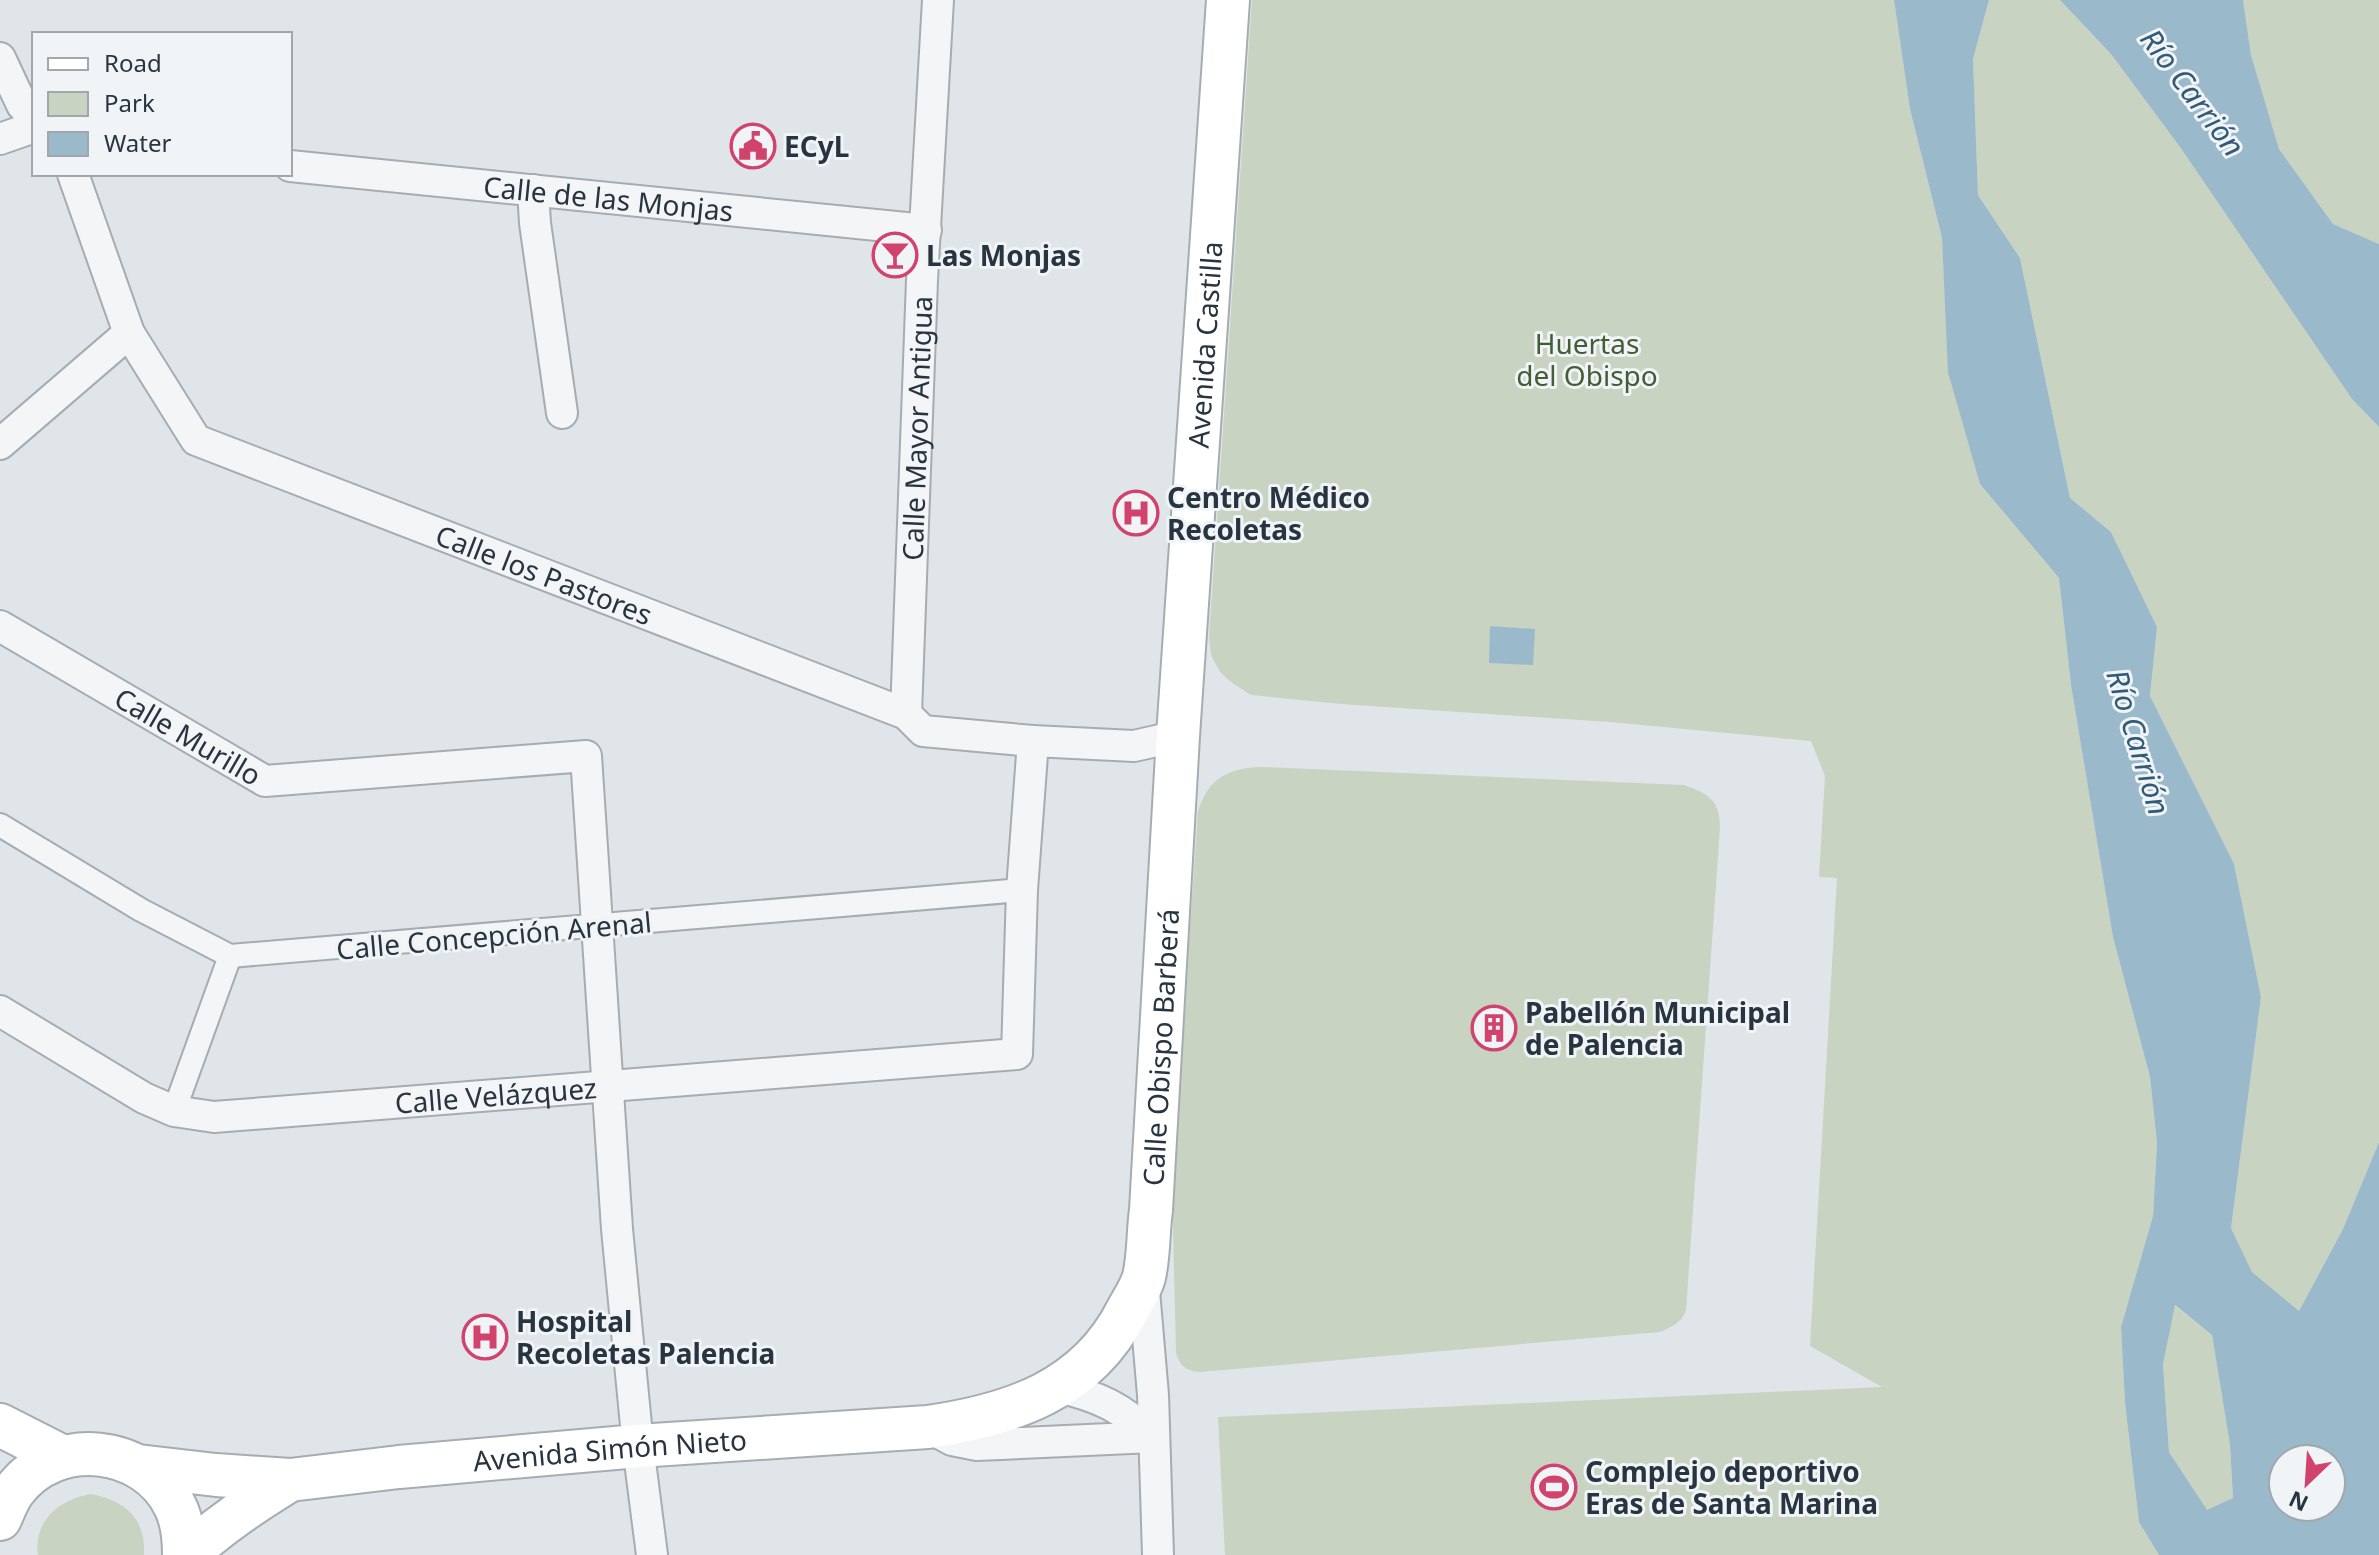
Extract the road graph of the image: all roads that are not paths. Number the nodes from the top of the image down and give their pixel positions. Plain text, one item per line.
1 (938, 0) edge
2 (1228, 0) edge
3 (0, 58) edge
4 (32, 115) edge
5 (32, 128) edge
6 (0, 139) edge
7 (292, 166) edge
8 (74, 176) edge
9 (533, 190) junction
10 (926, 230) junction
11 (129, 333) junction
12 (562, 413) dead end
13 (0, 444) edge
14 (0, 626) edge
15 (906, 714) junction
16 (1178, 736) junction
17 (1033, 741) junction
18 (0, 825) edge
19 (1022, 890) junction
20 (598, 927) junction
21 (230, 956) junction
22 (0, 1011) edge
23 (608, 1086) junction
24 (174, 1111) junction
25 (1143, 1279) junction
26 (1058, 1387) junction
27 (0, 1425) edge
28 (928, 1427) junction
29 (1153, 1437) junction
30 (638, 1446) junction
31 (63, 1457) junction
32 (138, 1466) junction
33 (290, 1480) junction
34 (0, 1519) edge
35 (186, 1555) edge
36 (652, 1555) edge
37 (1158, 1555) edge

1 - 10 street, Calle Mayor Antigua
2 - 16 main road, Avenida Castilla
3 - 4 street
5 - 6 street
7 - 9 street, Calle de las Monjas
8 - 11 street, Calle los Pastores
9 - 10 street, Calle de las Monjas
9 - 12 street
10 - 15 street, Calle Mayor Antigua
11 - 13 street
11 - 15 street, Calle los Pastores
14 - 20 street, Calle Murillo
15 - 17 street, Calle los Pastores
16 - 17 street, Calle los Pastores
16 - 25 main road, Calle Obispo Barberá
17 - 19 street
18 - 21 street
19 - 20 street, Calle Concepción Arenal
19 - 23 street, Calle Velázquez
20 - 21 street, Calle Concepción Arenal
20 - 23 street
21 - 24 street
22 - 24 street, Calle Velázquez
23 - 24 street, Calle Velázquez
23 - 30 street
25 - 26 main road, Avenida Simón Nieto
25 - 29 street, Calle Obispo Barberá
26 - 28 main road, Avenida Simón Nieto
26 - 29 street
27 - 31 main road
28 - 29 street, Avenida Simón Nieto
28 - 30 main road, Avenida Simón Nieto
29 - 37 street, Calle Obispo Barberá
30 - 33 main road, Avenida Simón Nieto
30 - 36 street
31 - 32 main road, Avenida Simón Nieto
31 - 34 main road
32 - 33 main road, Avenida Simón Nieto
32 - 35 main road
33 - 35 main road, Avenida Simón Nieto

